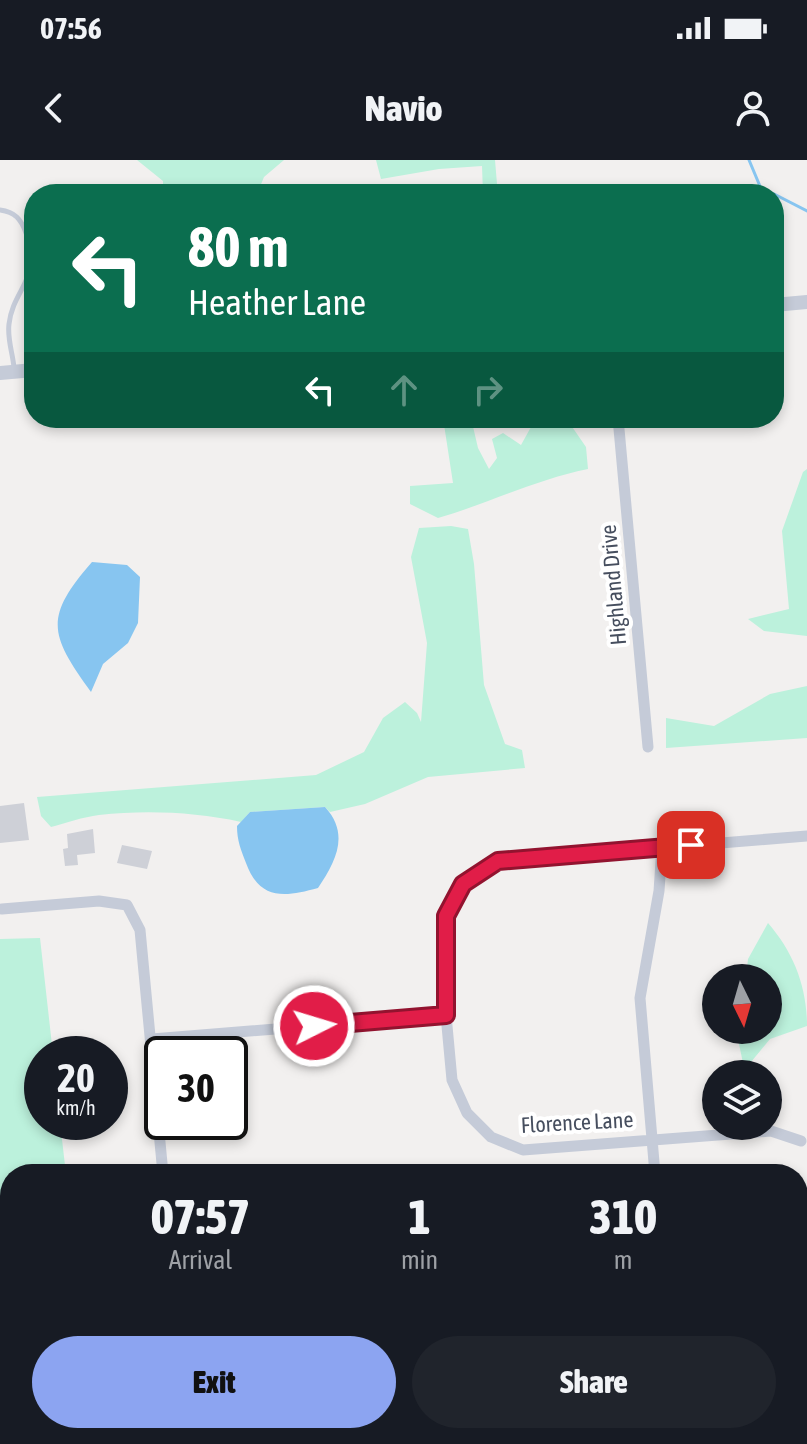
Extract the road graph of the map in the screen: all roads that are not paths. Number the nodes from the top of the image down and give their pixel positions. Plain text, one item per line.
1 (0, 210) edge
2 (24, 230) edge
3 (24, 286) edge
4 (807, 302) edge
5 (784, 304) edge
6 (7, 372) edge
7 (619, 428) edge
8 (648, 747) dead end
9 (807, 836) edge
10 (662, 847) junction
11 (2, 909) dead end
12 (446, 1015) junction
13 (152, 1036) edge
14 (189, 1036) edge
15 (652, 1138) junction
16 (160, 1140) edge
17 (801, 1141) dead end
18 (162, 1164) edge
19 (654, 1164) edge

1 - 2 lane
3 - 6 lane
4 - 5 street
7 - 8 street, Highland Drive
9 - 10 street, Florence Lane
10 - 12 street, Florence Lane
10 - 15 street
11 - 13 street
12 - 14 street
12 - 15 street, Florence Lane
15 - 17 street, Florence Lane
15 - 19 street
16 - 18 street

